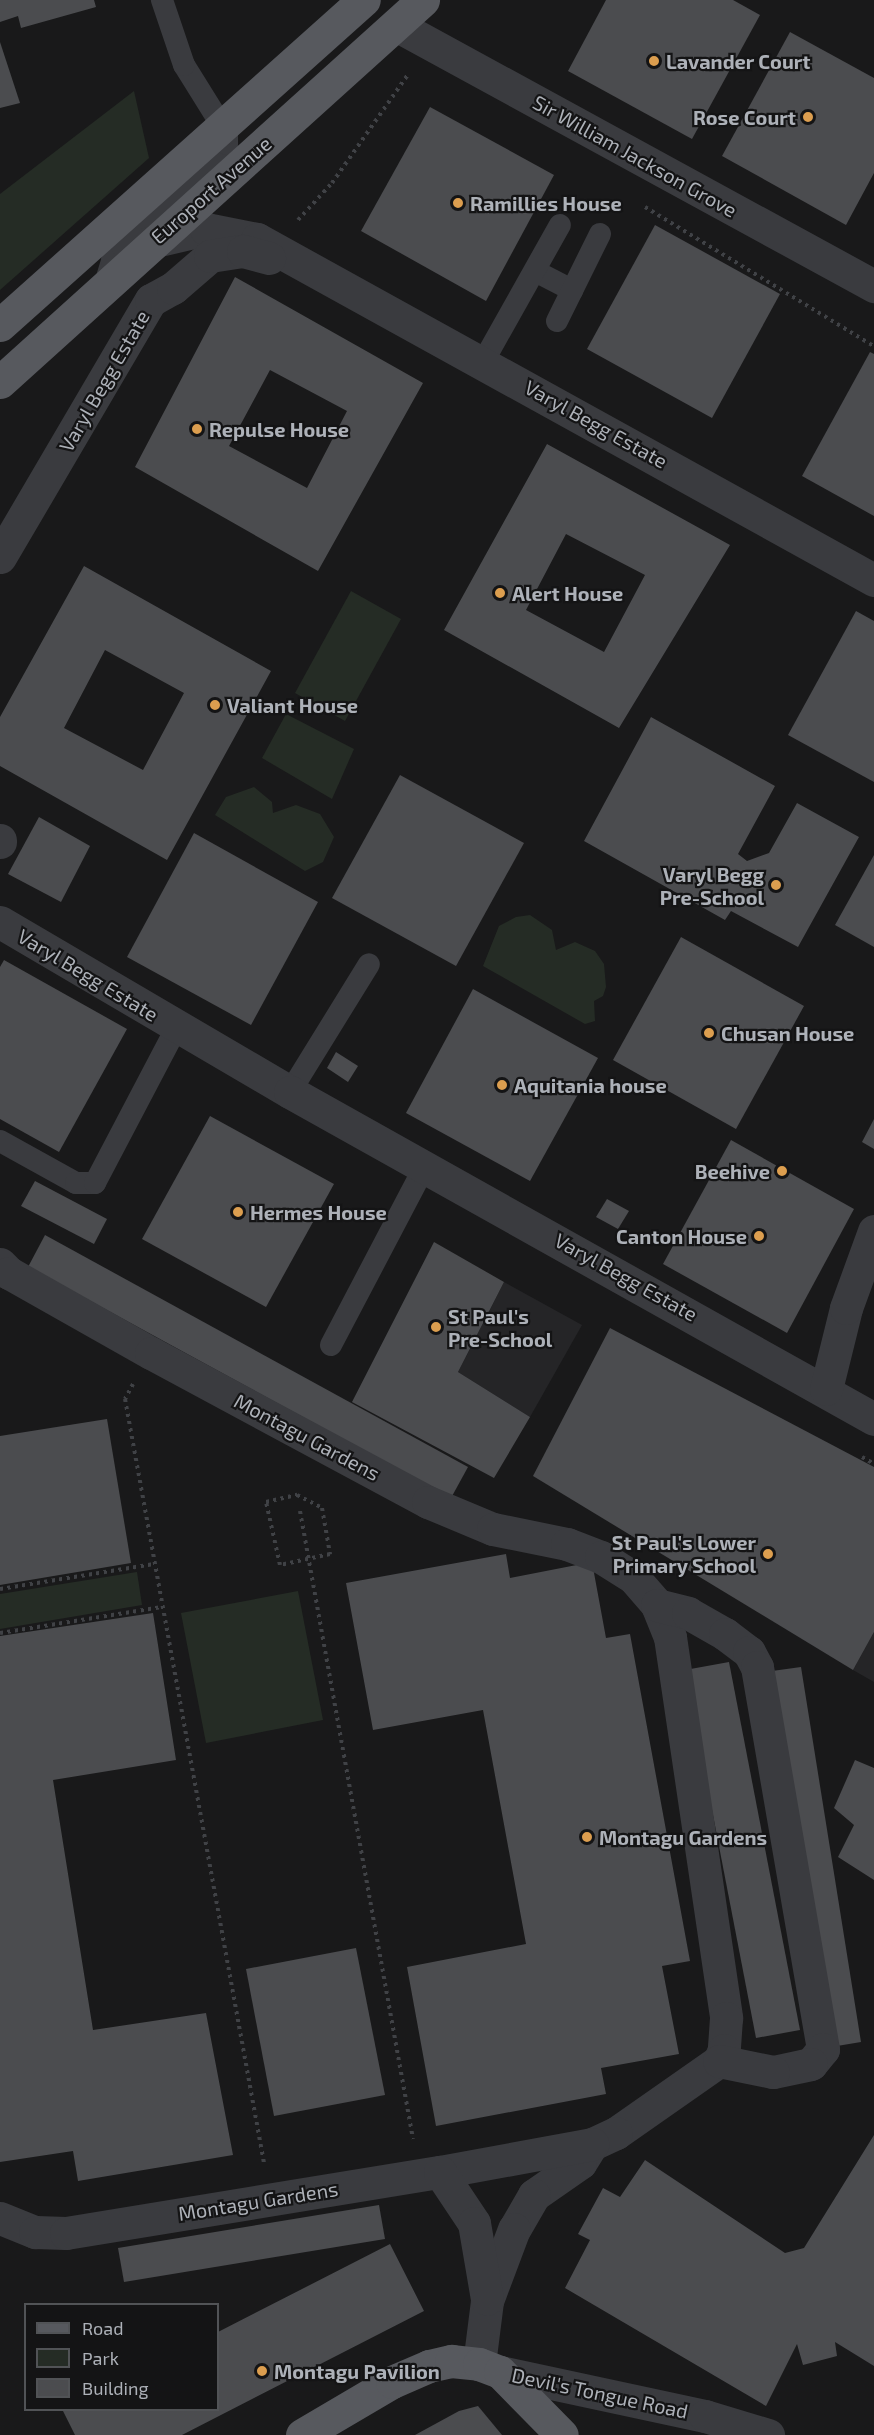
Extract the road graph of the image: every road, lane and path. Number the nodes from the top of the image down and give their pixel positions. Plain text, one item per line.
1 (162, 0) edge
2 (364, 0) edge
3 (423, 0) edge
4 (396, 25) junction
5 (222, 125) junction
6 (560, 225) dead end
7 (600, 234) dead end
8 (151, 242) junction
9 (535, 271) junction
10 (316, 272) junction
11 (104, 286) junction
12 (874, 286) edge
13 (573, 290) junction
14 (557, 321) dead end
15 (0, 325) edge
16 (483, 363) junction
17 (0, 382) edge
18 (3, 544) edge
19 (874, 580) edge
20 (0, 922) edge
21 (369, 963) dead end
22 (177, 1027) junction
23 (290, 1092) junction
24 (0, 1141) edge
25 (425, 1166) junction
26 (874, 1231) edge
27 (0, 1264) edge
28 (331, 1345) dead end
29 (152, 1353) junction
30 (826, 1389) junction
31 (874, 1419) edge
32 (300, 1511) dead end
33 (308, 1558) junction
34 (154, 1564) junction
35 (0, 1589) edge
36 (657, 1605) junction
37 (162, 1607) junction
38 (0, 1633) edge
39 (719, 2061) junction
40 (592, 2144) junction
41 (430, 2174) junction
42 (270, 2199) junction
43 (0, 2218) edge
44 (488, 2301) junction
45 (490, 2368) junction
46 (302, 2435) edge
47 (562, 2435) edge
48 (768, 2435) edge

1 - 5 lane
2 - 5 main road, Europort Avenue
3 - 4 main road, Europort Avenue
4 - 8 main road, Europort Avenue
4 - 12 street, Sir William Jackson Grove
5 - 11 lane
5 - 15 main road, Europort Avenue
6 - 9 lane
7 - 13 lane
8 - 10 street, Varyl Begg Estate
8 - 11 main road, Europort Avenue
9 - 13 lane
9 - 16 lane
10 - 16 street, Varyl Begg Estate
10 - 18 street, Varyl Begg Estate
11 - 17 main road, Europort Avenue
13 - 14 lane
16 - 19 street, Varyl Begg Estate
20 - 22 street, Varyl Begg Estate
21 - 23 lane
22 - 23 street, Varyl Begg Estate
22 - 24 lane, Varyl Begg Estate
23 - 25 street, Varyl Begg Estate
25 - 28 lane
25 - 30 street, Varyl Begg Estate
26 - 30 street
27 - 29 street, Montagu Gardens
29 - 34 path
29 - 36 street, Montagu Gardens
30 - 31 street, Varyl Begg Estate
32 - 33 path
33 - 33 path
33 - 41 path
34 - 35 path
34 - 37 path
36 - 39 street, Montagu Gardens
36 - 39 street
37 - 38 path
37 - 42 path
39 - 40 street
40 - 41 street, Montagu Gardens
40 - 44 street
41 - 42 street, Montagu Gardens
41 - 44 street
42 - 43 street, Montagu Gardens
44 - 45 street
45 - 46 main road
45 - 47 main road
45 - 48 street, Devil's Tongue Road

